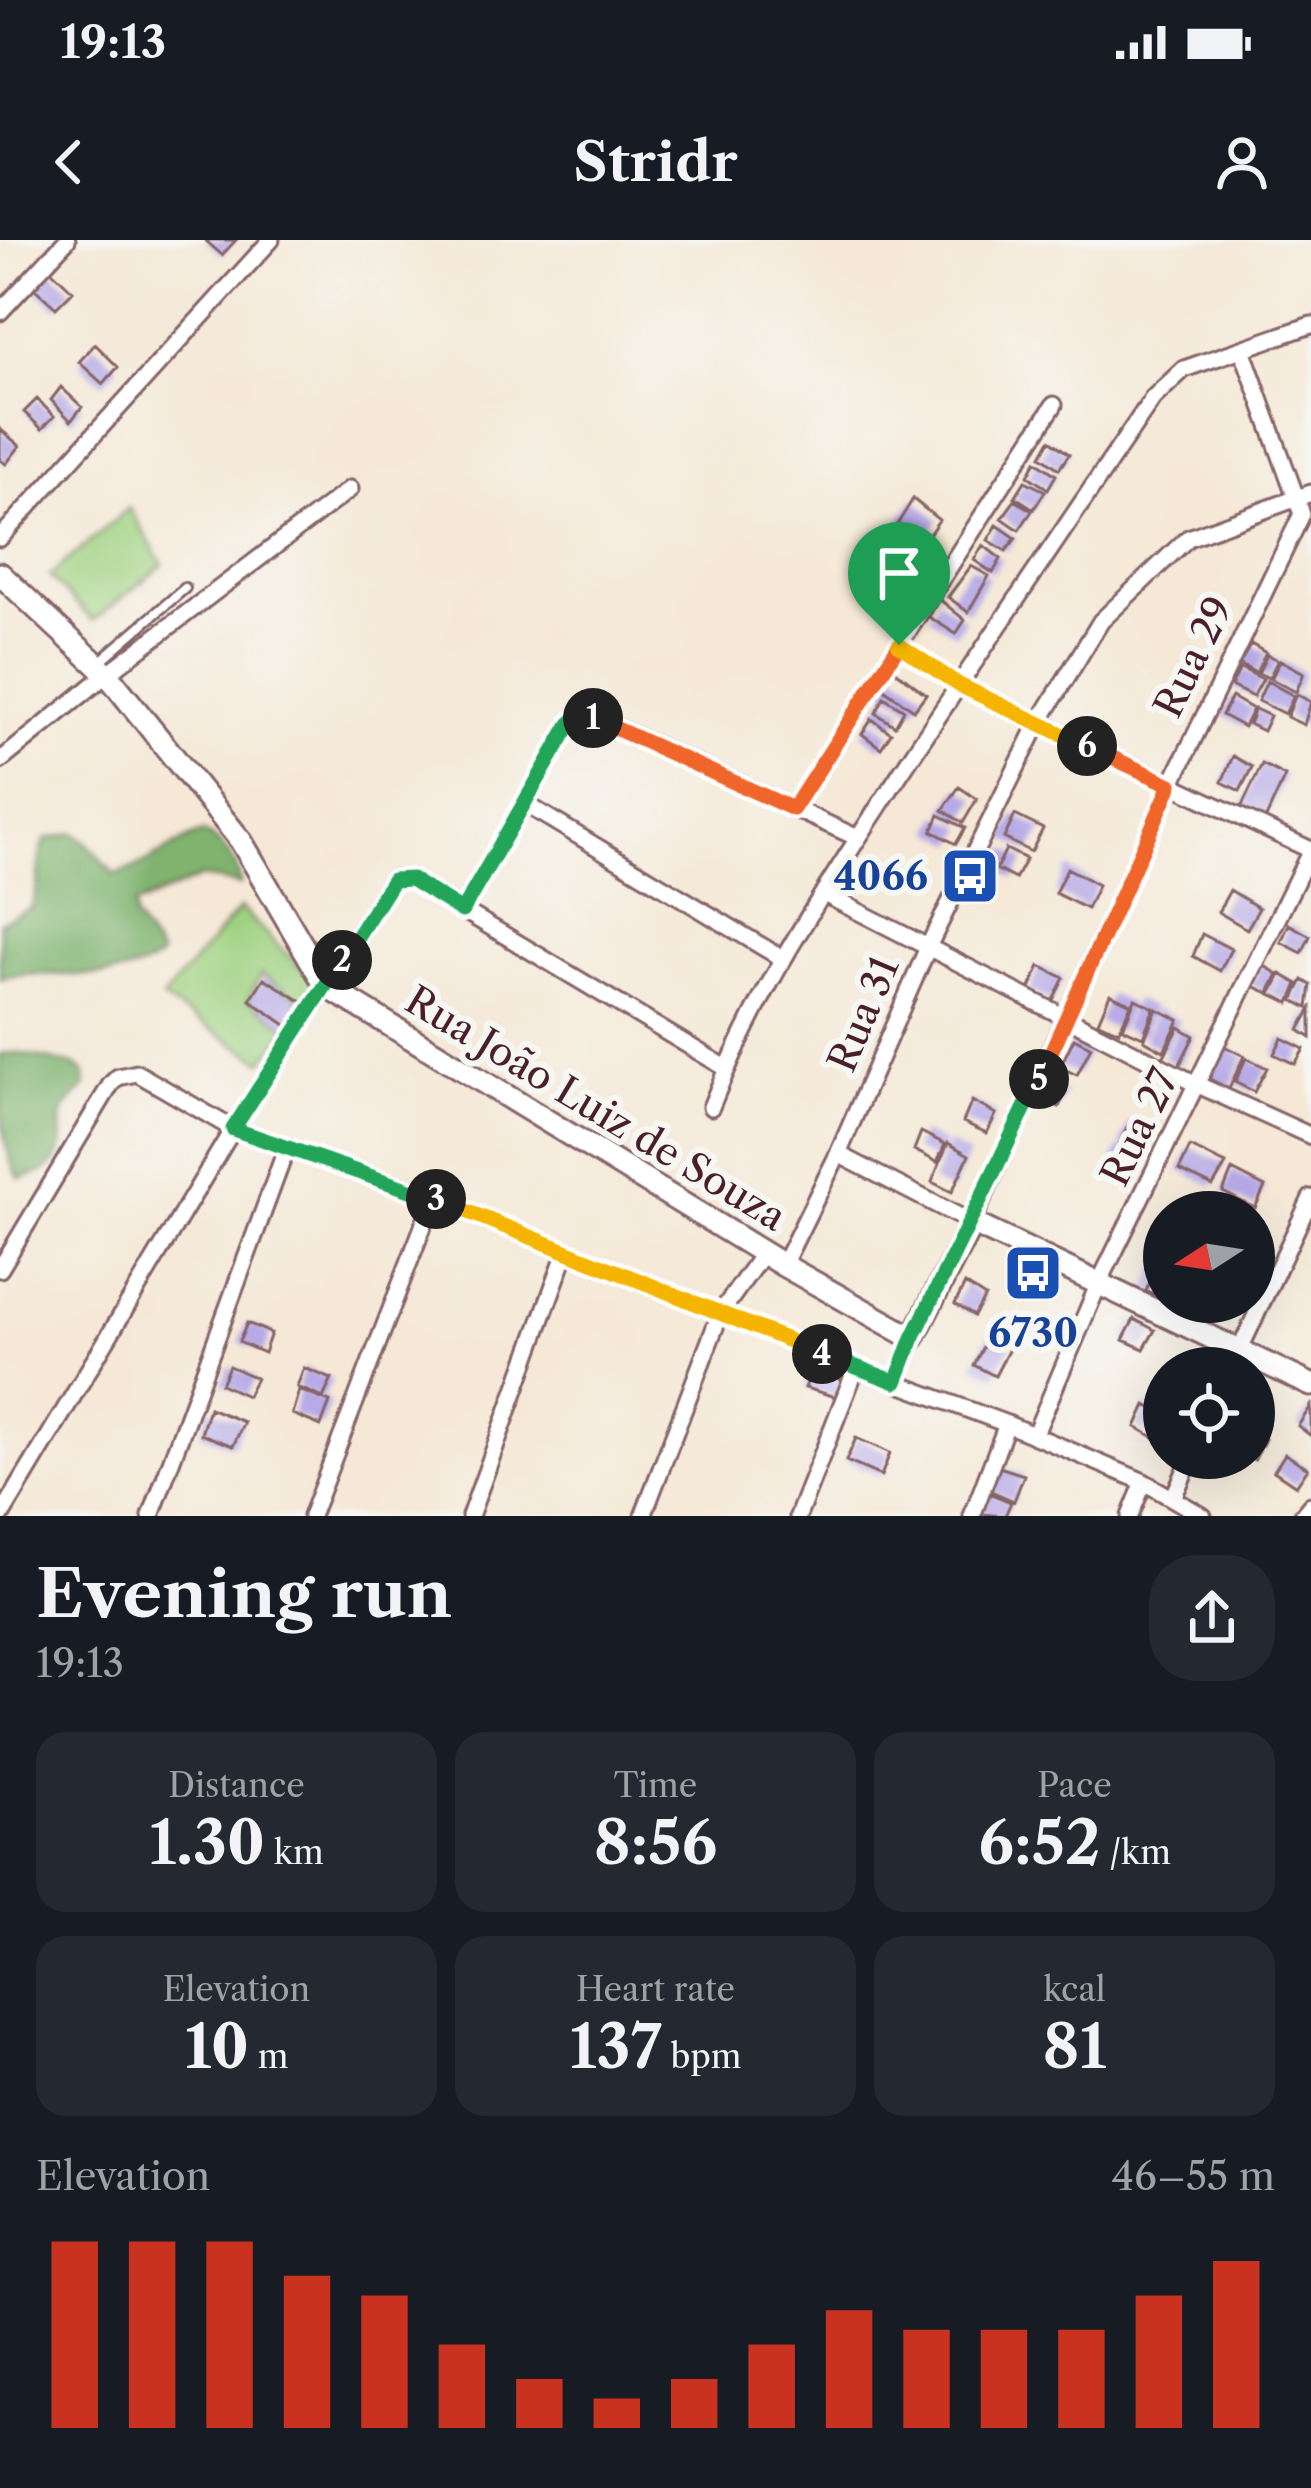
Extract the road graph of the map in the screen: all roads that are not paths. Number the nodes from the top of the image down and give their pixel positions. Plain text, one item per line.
1 (67, 240) edge
2 (271, 240) edge
3 (0, 312) edge
4 (1311, 326) edge
5 (1242, 349) junction
6 (1054, 405) dead end
7 (350, 489) dead end
8 (1306, 506) edge
9 (0, 538) edge
10 (0, 574) edge
11 (184, 588) dead end
12 (899, 645) junction
13 (102, 669) junction
14 (959, 685) junction
15 (1038, 724) junction
16 (0, 761) edge
17 (1171, 785) junction
18 (524, 803) junction
19 (793, 809) junction
20 (858, 838) junction
21 (1311, 850) edge
22 (824, 894) junction
23 (462, 911) junction
24 (929, 945) junction
25 (783, 959) junction
26 (326, 986) junction
27 (1067, 1018) junction
28 (726, 1068) junction
29 (1196, 1084) junction
30 (711, 1107) dead end
31 (233, 1129) junction
32 (1311, 1136) edge
33 (286, 1147) junction
34 (838, 1154) junction
35 (434, 1198) junction
36 (1311, 1198) edge
37 (972, 1223) junction
38 (566, 1252) junction
39 (763, 1252) junction
40 (783, 1265) junction
41 (0, 1268) edge
42 (1100, 1283) junction
43 (720, 1314) junction
44 (913, 1338) junction
45 (1214, 1347) edge
46 (1241, 1347) edge
47 (856, 1368) junction
48 (1275, 1373) edge
49 (896, 1382) junction
50 (1311, 1385) edge
51 (1007, 1424) junction
52 (1034, 1436) junction
53 (1182, 1479) edge
54 (1144, 1482) junction
55 (1173, 1498) junction
56 (1311, 1505) edge
57 (1, 1516) edge
58 (151, 1516) edge
59 (310, 1516) edge
60 (470, 1516) edge
61 (643, 1516) edge
62 (798, 1516) edge
63 (972, 1516) edge
64 (1130, 1516) edge
65 (1202, 1516) edge
66 (1302, 1516) edge

1 - 3 street
2 - 9 street
4 - 5 street
5 - 8 street
5 - 14 street
6 - 12 street
7 - 13 street
8 - 15 street, Rua 31
8 - 17 street, Rua 29
10 - 13 street, Rua João Luiz de Souza
11 - 13 lane
12 - 14 street
12 - 19 street
13 - 16 street
13 - 26 street, Rua João Luiz de Souza
14 - 15 street
14 - 20 street
15 - 17 street
15 - 24 street, Rua 31
17 - 21 street
17 - 27 street, Rua 29
18 - 19 street
18 - 23 street
18 - 25 street
19 - 20 street
20 - 22 street
21 - 29 street, Rua 27
22 - 24 street
22 - 25 street
23 - 26 street
23 - 28 street
24 - 27 street
24 - 34 street, Rua 31
25 - 28 street
26 - 31 street
26 - 39 street, Rua João Luiz de Souza
27 - 29 street
27 - 37 street, Rua 29
28 - 30 street
29 - 32 street
29 - 42 street, Rua 27
31 - 33 street
31 - 41 street
31 - 57 street
33 - 35 street
33 - 58 street
34 - 37 street
34 - 40 street, Rua 31
35 - 38 street
35 - 59 street
36 - 46 street
37 - 42 street
37 - 44 street, Rua 29
38 - 43 street
38 - 60 street
39 - 40 street, Rua João Luiz de Souza
39 - 43 street
40 - 44 street, Rua João Luiz de Souza
42 - 45 street
42 - 52 street, Rua 27
43 - 47 street
43 - 61 street
44 - 49 street, Rua 29
47 - 49 street
47 - 62 street
48 - 50 street
49 - 51 street
51 - 52 street
51 - 63 street
52 - 54 street
53 - 55 street
54 - 55 street
54 - 64 street
55 - 65 street
56 - 66 street

